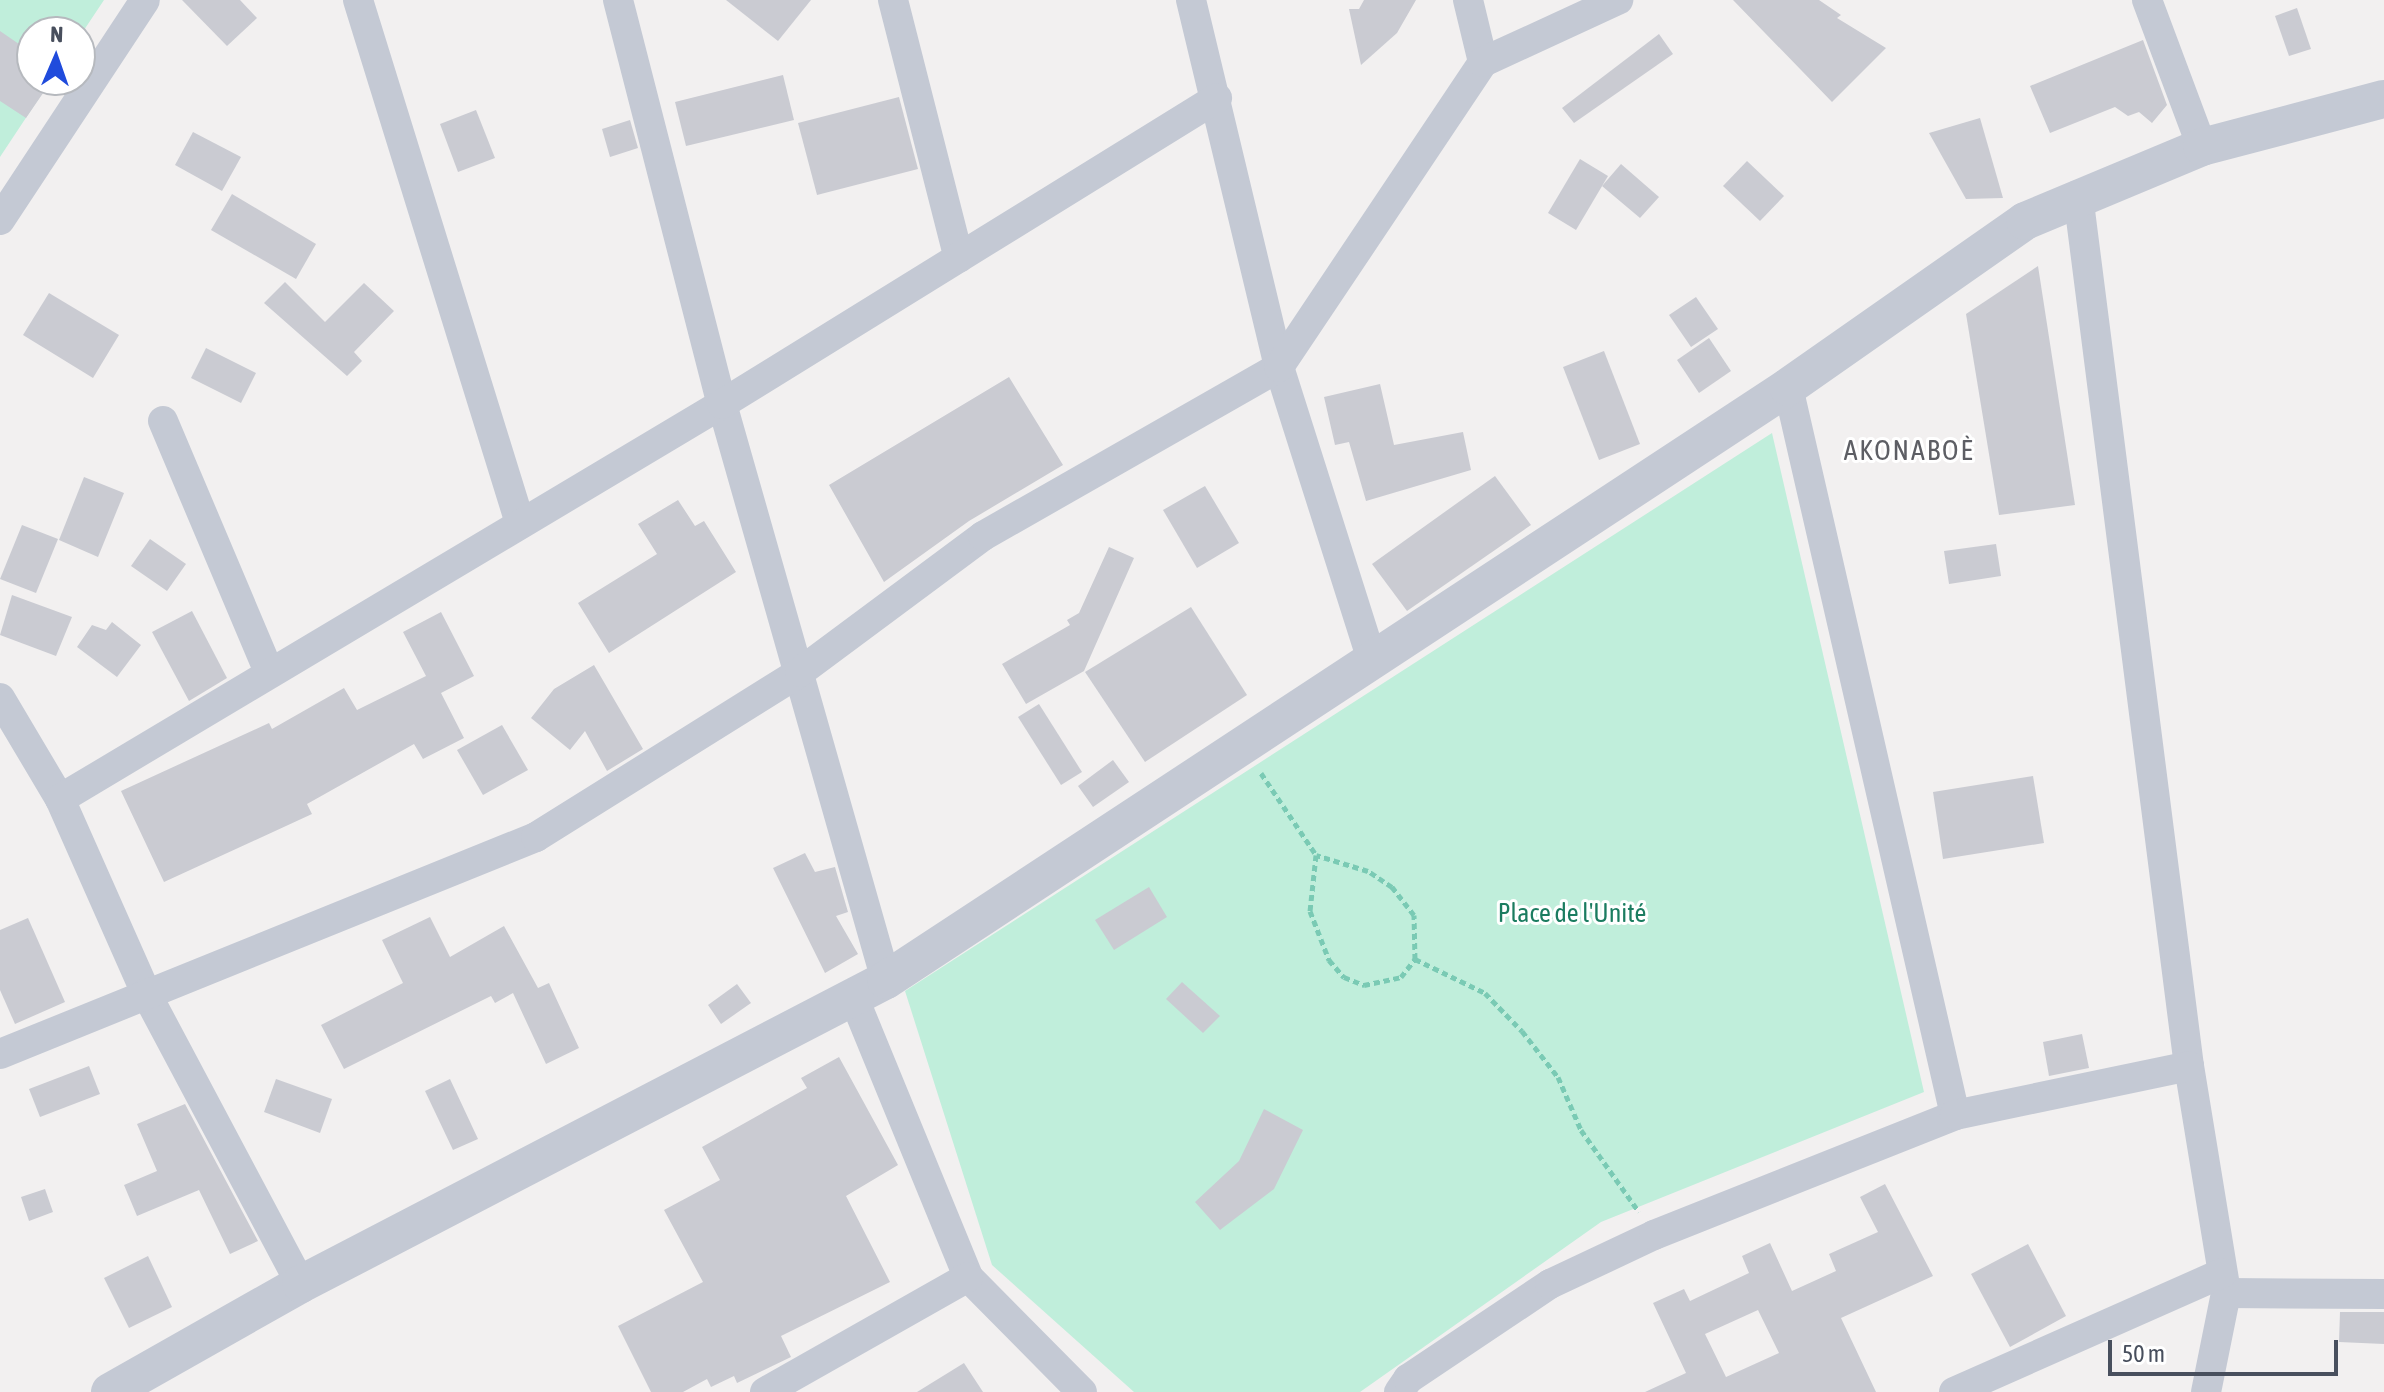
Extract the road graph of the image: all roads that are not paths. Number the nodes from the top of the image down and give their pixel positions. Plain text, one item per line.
1 (145, 0) edge
2 (358, 0) edge
3 (618, 0) edge
4 (893, 0) edge
5 (1191, 0) edge
6 (1468, 0) edge
7 (1618, 0) edge
8 (2147, 0) edge
9 (1483, 62) junction
10 (1217, 98) junction
11 (2384, 99) edge
12 (2202, 147) junction
13 (2078, 195) junction
14 (0, 220) edge
15 (959, 258) junction
16 (1279, 367) junction
17 (1788, 387) junction
18 (722, 404) junction
19 (163, 421) dead end
20 (520, 523) junction
21 (1372, 661) junction
22 (269, 672) junction
23 (800, 672) junction
24 (0, 698) edge
25 (60, 799) junction
26 (869, 988) junction
27 (146, 993) junction
28 (0, 1054) edge
29 (2189, 1066) junction
30 (1955, 1115) junction
31 (968, 1277) junction
32 (2224, 1283) junction
33 (301, 1284) junction
34 (2384, 1294) edge
35 (1410, 1388) edge
36 (110, 1392) edge
37 (765, 1392) edge
38 (1082, 1392) edge
39 (1954, 1392) edge
40 (2206, 1392) edge

1 - 14 street
2 - 20 street
3 - 18 street
4 - 15 street
5 - 10 street
6 - 9 street
7 - 9 street
8 - 12 street
9 - 16 street
10 - 15 street
10 - 16 street
11 - 12 street
12 - 13 street
13 - 17 street
13 - 29 street
15 - 18 street
16 - 21 street
16 - 23 street
17 - 21 street
17 - 30 street
18 - 20 street
18 - 23 street
19 - 22 street
20 - 22 street
21 - 26 street
22 - 25 street
23 - 26 street
23 - 27 street
24 - 25 street
25 - 27 street
26 - 31 street
26 - 33 street
27 - 28 street
27 - 33 street
29 - 30 street
29 - 32 street
30 - 35 street
31 - 37 street
31 - 38 street
32 - 34 street
32 - 39 street
32 - 40 street
33 - 36 street

